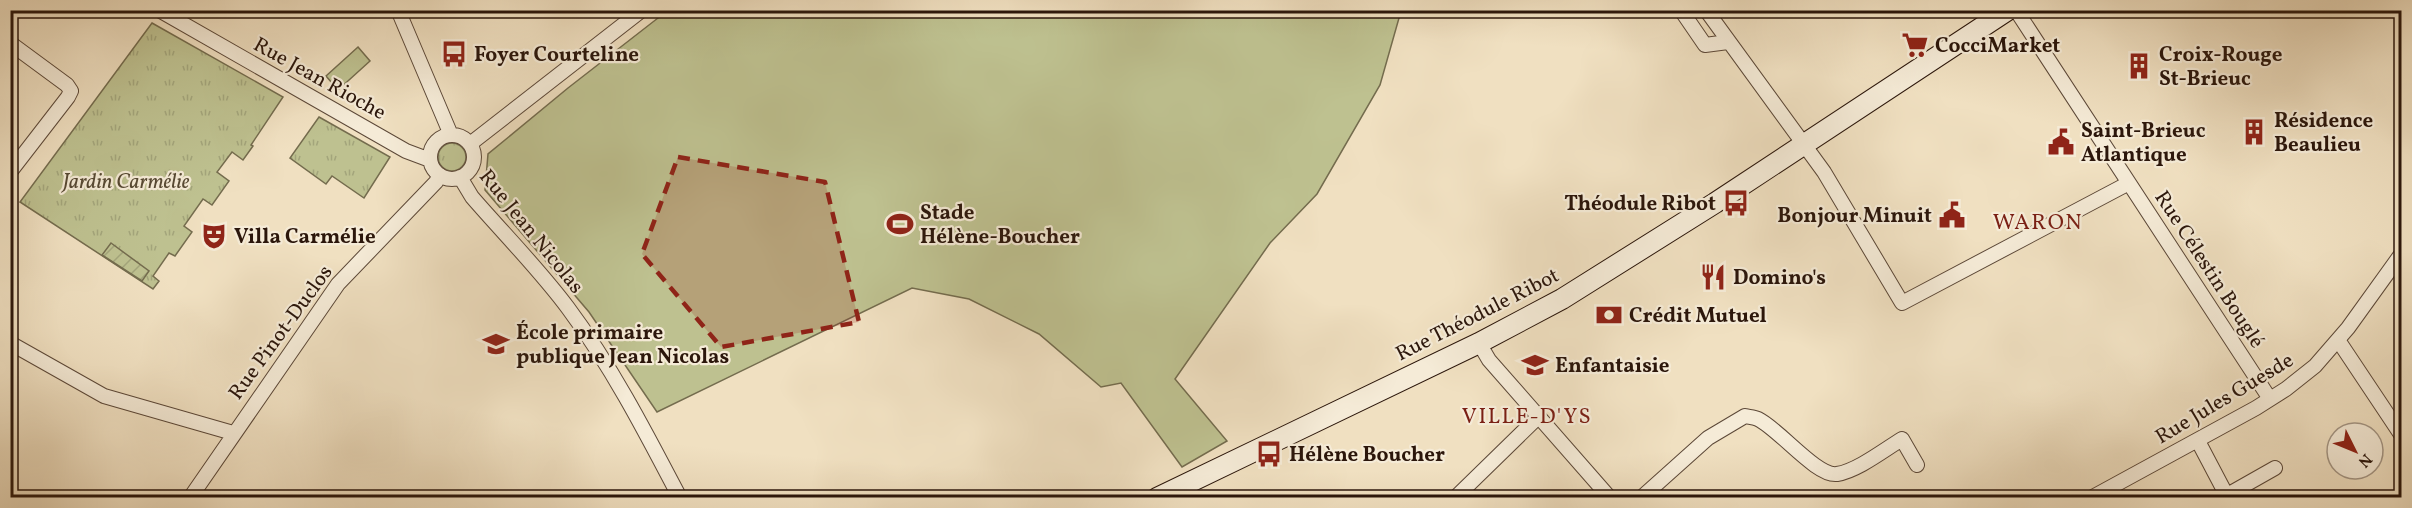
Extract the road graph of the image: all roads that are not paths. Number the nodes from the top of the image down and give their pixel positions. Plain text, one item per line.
1 (159, 10) edge
2 (398, 10) edge
3 (642, 10) edge
4 (1681, 10) edge
5 (1706, 10) edge
6 (2008, 10) edge
7 (2016, 10) edge
8 (1728, 42) junction
9 (10, 43) edge
10 (452, 135) junction
11 (470, 144) junction
12 (1803, 145) junction
13 (430, 160) junction
14 (10, 172) edge
15 (440, 175) junction
16 (460, 177) junction
17 (2129, 183) junction
18 (2402, 253) edge
19 (2338, 340) junction
20 (1479, 343) junction
21 (10, 344) edge
22 (2270, 399) junction
23 (1538, 417) junction
24 (233, 433) junction
25 (2402, 436) edge
26 (2198, 441) junction
27 (1917, 465) dead end
28 (2275, 468) dead end
29 (191, 496) edge
30 (2226, 497) edge
31 (680, 498) edge
32 (1156, 498) edge
33 (1455, 498) edge
34 (1610, 498) edge
35 (1641, 498) edge
36 (2091, 498) edge

1 - 13 street, Rue Jean Rioche
2 - 10 street
3 - 11 street
4 - 8 street
5 - 8 street
6 - 12 main road, Rue Théodule Ribot
7 - 17 street, Rue Célestin Bouglé
8 - 12 street
9 - 14 street
10 - 11 street
10 - 13 street
11 - 16 street
12 - 17 street
12 - 20 main road, Rue Théodule Ribot
13 - 15 street
15 - 16 street
15 - 24 street, Rue Pinot-Duclos
16 - 31 street, Rue Jean Nicolas
17 - 22 street, Rue Célestin Bouglé
18 - 19 street, Rue Jules Guesde
19 - 22 street, Rue Jules Guesde
19 - 25 street
20 - 23 street
20 - 32 main road, Rue Théodule Ribot
21 - 24 street
22 - 26 street, Rue Jules Guesde
23 - 33 street
23 - 34 street
24 - 29 street, Rue Pinot-Duclos
26 - 30 street
26 - 36 street, Rue Jules Guesde
27 - 35 street
28 - 30 street

